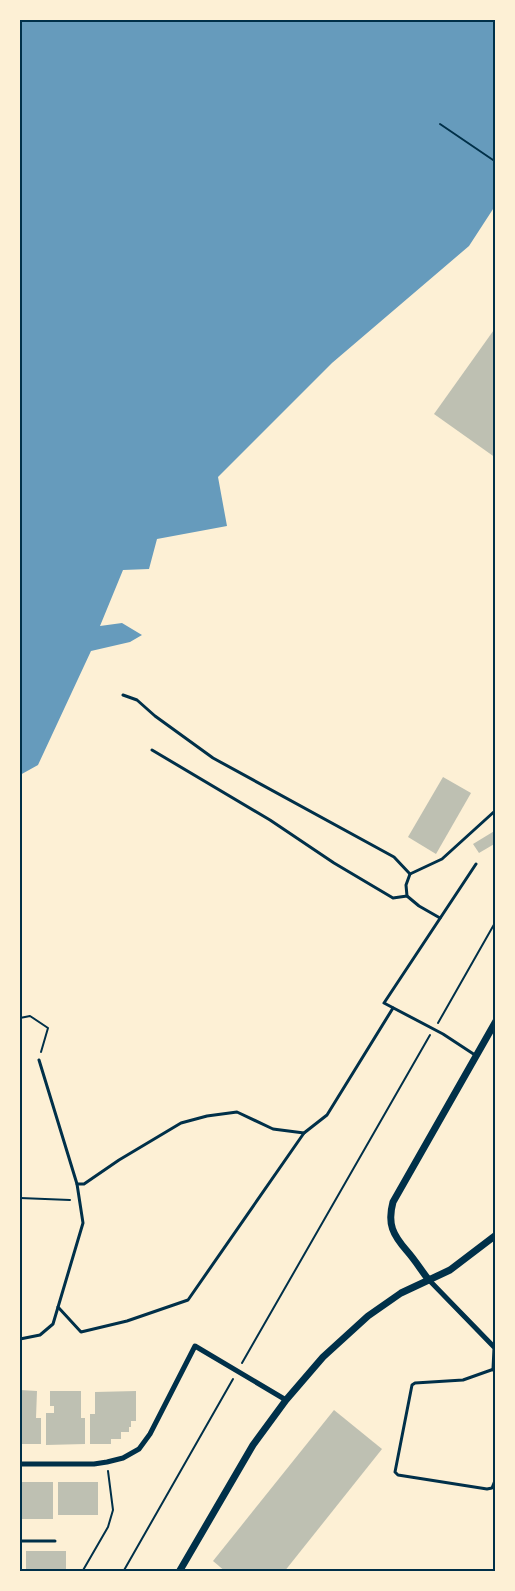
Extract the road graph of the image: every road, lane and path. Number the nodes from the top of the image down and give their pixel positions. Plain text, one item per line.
1 (440, 124) dead end
2 (495, 162) edge
3 (123, 695) dead end
4 (152, 750) dead end
5 (495, 810) edge
6 (476, 864) dead end
7 (410, 874) junction
8 (407, 896) junction
9 (440, 918) junction
10 (495, 921) edge
11 (393, 1008) junction
12 (20, 1018) edge
13 (495, 1021) edge
14 (438, 1022) dead end
15 (430, 1036) dead end
16 (476, 1055) junction
17 (39, 1060) joint
18 (304, 1133) junction
19 (76, 1184) junction
20 (20, 1198) edge
21 (79, 1201) junction
22 (495, 1235) edge
23 (428, 1279) junction
24 (58, 1307) junction
25 (20, 1339) edge
26 (243, 1361) dead end
27 (495, 1369) edge
28 (232, 1381) dead end
29 (286, 1400) junction
30 (107, 1462) junction
31 (20, 1464) edge
32 (495, 1478) edge
33 (20, 1541) edge
34 (55, 1541) dead end
35 (82, 1572) edge
36 (123, 1572) edge
37 (179, 1572) edge

1 - 2 path
3 - 7 lane
4 - 8 lane
5 - 7 lane
6 - 9 lane
7 - 8 lane
8 - 9 lane
9 - 11 lane
10 - 14 path
11 - 16 lane
11 - 18 lane
12 - 17 path
13 - 16 street
15 - 26 path
16 - 23 street
17 - 19 lane
18 - 19 lane
18 - 24 lane
19 - 21 lane
20 - 21 path
21 - 24 lane
22 - 23 street
23 - 27 street
23 - 29 street
24 - 25 lane
27 - 32 lane
28 - 36 path
29 - 30 street
29 - 37 street
30 - 31 street
30 - 35 path
33 - 34 lane

